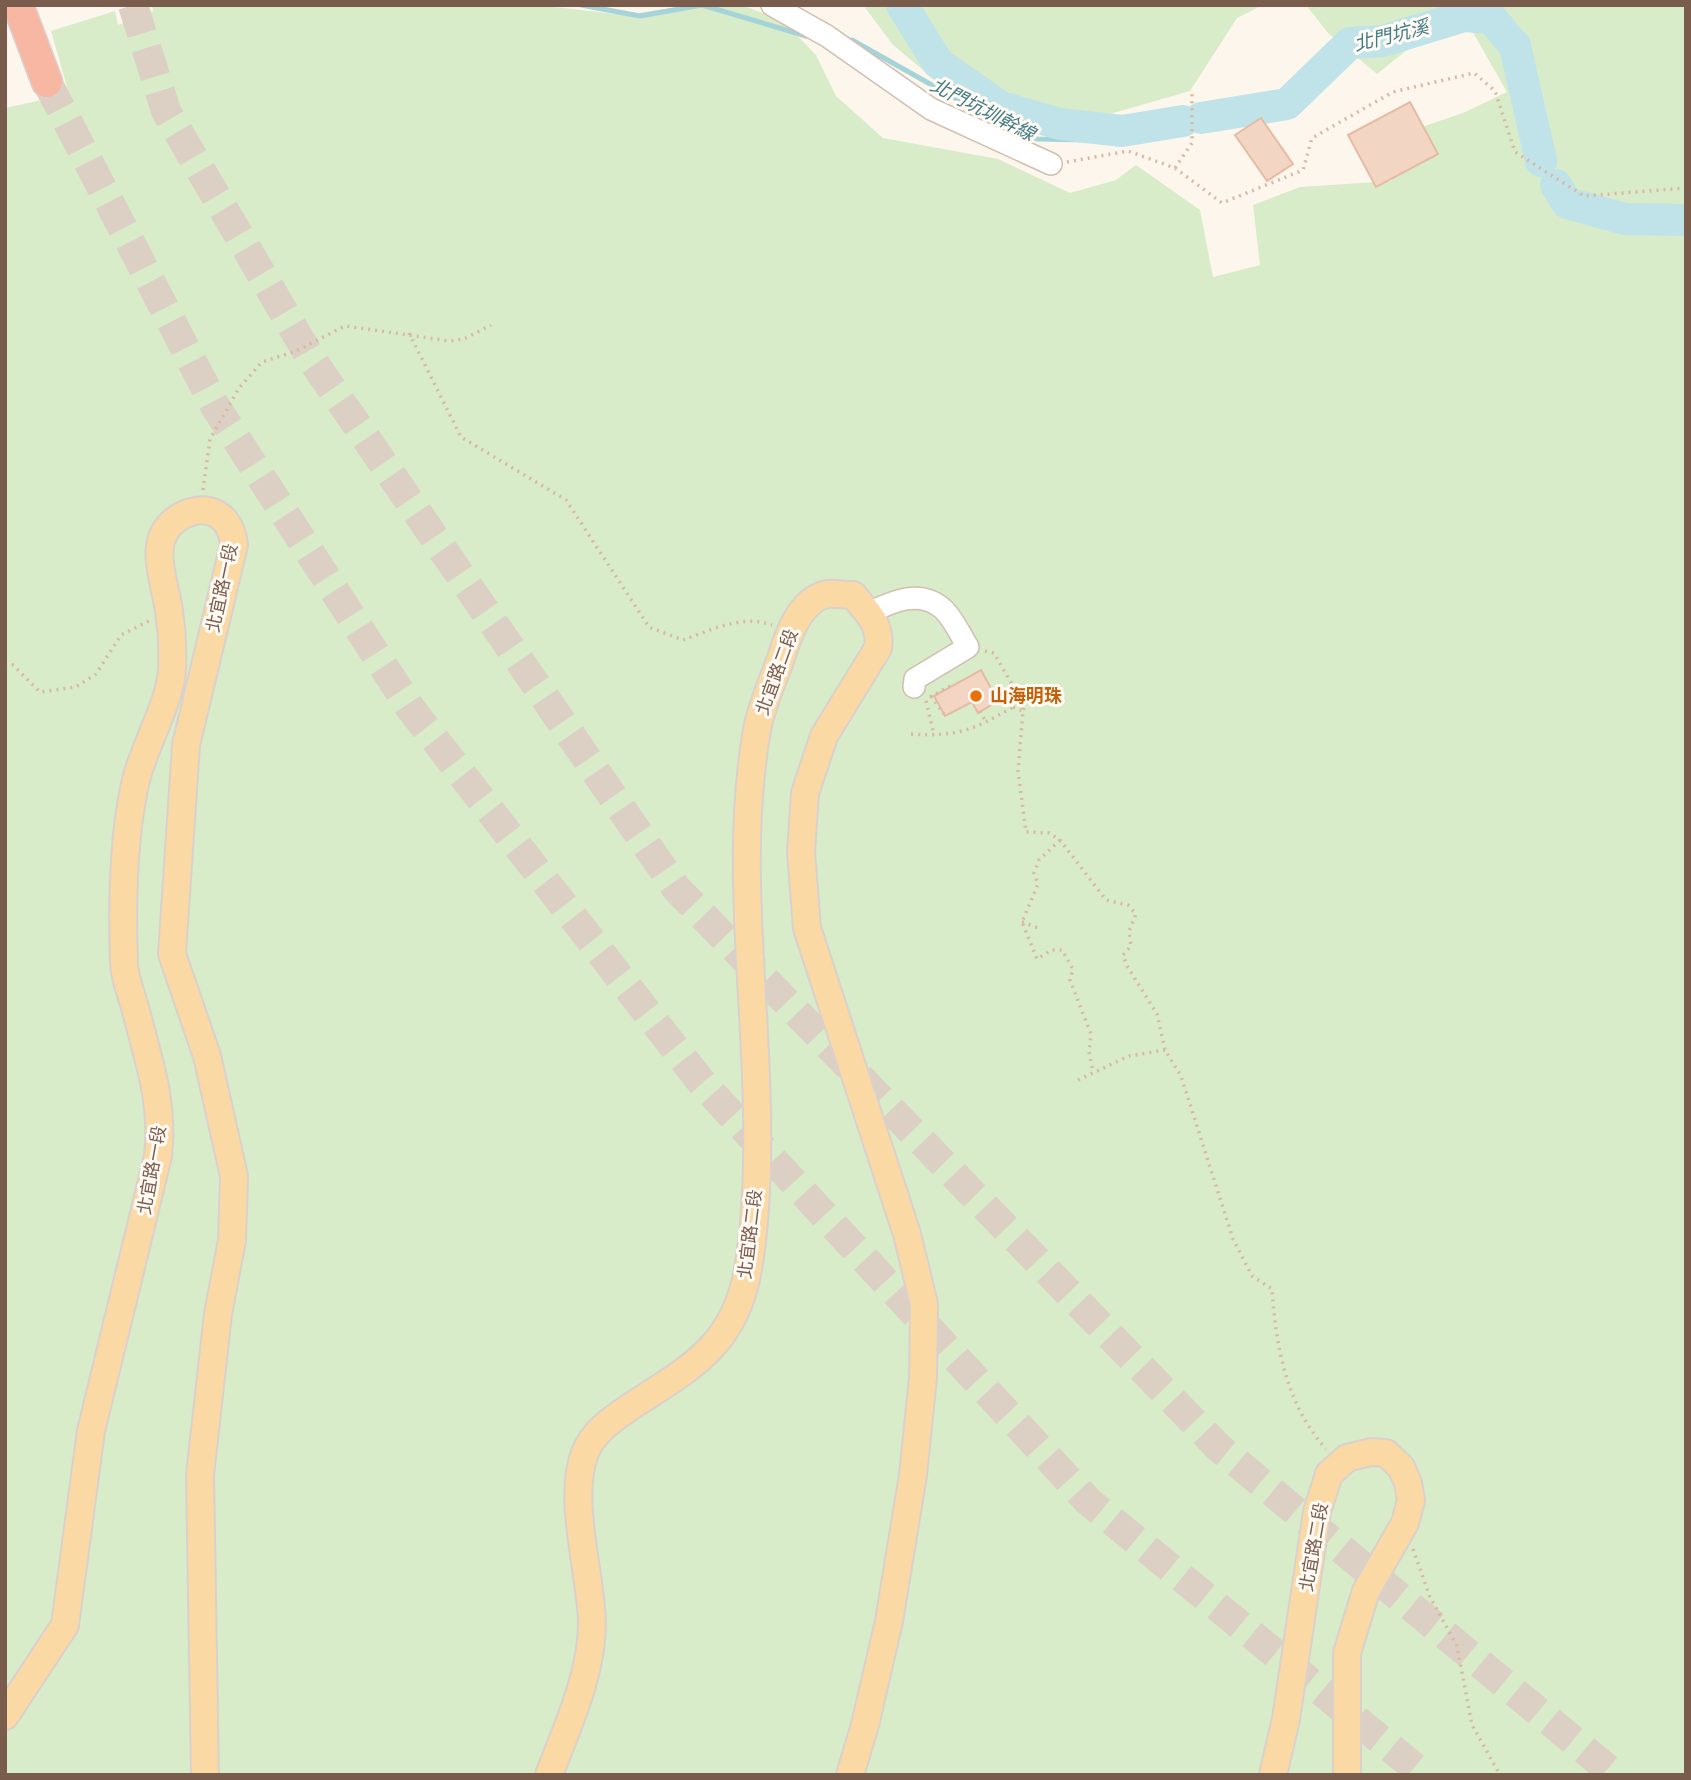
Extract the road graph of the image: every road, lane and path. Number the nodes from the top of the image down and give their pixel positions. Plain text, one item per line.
1 (18, 5) edge
2 (772, 5) edge
3 (47, 82) tunnel mouth
4 (1192, 90) dead end
5 (1051, 164) joint
6 (1175, 168) junction
7 (1686, 188) edge
8 (491, 325) dead end
9 (410, 333) junction
10 (201, 509) junction
11 (169, 610) junction
12 (869, 613) junction
13 (789, 632) junction
14 (968, 647) junction
15 (5, 667) edge
16 (1017, 693) junction
17 (924, 695) junction
18 (1013, 707) junction
19 (980, 711) dead end
20 (1023, 711) junction
21 (944, 714) dead end
22 (986, 722) junction
23 (911, 734) dead end
24 (933, 735) junction
25 (1060, 840) junction
26 (1022, 922) junction
27 (1038, 928) dead end
28 (1164, 1050) junction
29 (1093, 1071) junction
30 (1077, 1080) dead end
31 (1347, 1458) junction
32 (1405, 1523) junction
33 (5, 1716) edge
34 (205, 1775) edge
35 (549, 1775) edge
36 (850, 1775) edge
37 (1273, 1775) edge
38 (1347, 1775) edge
39 (1500, 1775) edge

1 - 3 highway
2 - 5 lane
4 - 6 path
5 - 6 path
6 - 7 path
8 - 9 path
9 - 10 path
9 - 13 path
10 - 11 main road, 北宜路一段
10 - 34 main road, 北宜路一段
11 - 15 path
11 - 33 main road, 北宜路一段
12 - 13 main road, 北宜路二段
12 - 14 lane
12 - 36 main road
13 - 35 main road, 北宜路二段
14 - 16 path
14 - 17 lane
16 - 18 path
16 - 20 path
17 - 21 path
17 - 24 path
18 - 20 path
18 - 22 path
19 - 22 path
20 - 25 path
22 - 24 path
23 - 24 path
25 - 26 path
25 - 28 path
26 - 27 path
26 - 29 path
28 - 29 path
28 - 31 path
29 - 30 path
31 - 32 main road
31 - 37 main road, 北宜路二段
32 - 38 main road
32 - 39 path

